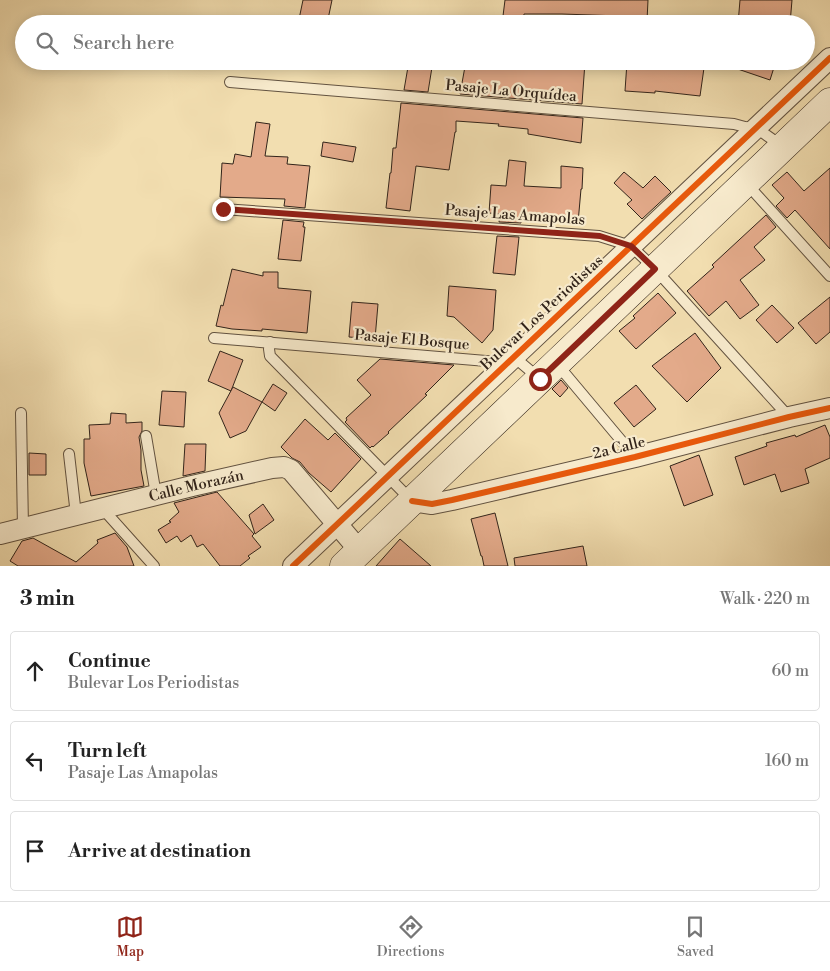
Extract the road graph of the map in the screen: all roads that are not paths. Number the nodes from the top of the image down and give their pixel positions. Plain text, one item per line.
1 (830, 58) edge
2 (230, 82) dead end
3 (830, 102) edge
4 (756, 128) junction
5 (783, 147) junction
6 (746, 182) junction
7 (223, 209) dead end
8 (631, 246) junction
9 (655, 269) junction
10 (830, 276) edge
11 (214, 338) dead end
12 (270, 342) junction
13 (514, 357) junction
14 (548, 371) junction
15 (830, 408) edge
16 (21, 413) dead end
17 (789, 417) junction
18 (146, 436) dead end
19 (69, 454) dead end
20 (635, 457) junction
21 (388, 476) junction
22 (156, 495) junction
23 (412, 501) junction
24 (102, 508) junction
25 (76, 515) junction
26 (338, 524) junction
27 (23, 528) junction
28 (0, 534) edge
29 (352, 558) edge
30 (154, 566) edge
31 (293, 566) edge

1 - 4 street, Bulevar Los Periodistas
2 - 4 lane, Pasaje La Orquídea
3 - 5 street
4 - 5 lane, Pasaje La Orquídea
4 - 8 street, Bulevar Los Periodistas
5 - 6 street
6 - 9 street
6 - 10 lane
7 - 8 lane, Pasaje Las Amapolas
8 - 9 lane, Pasaje Las Amapolas
8 - 13 street, Bulevar Los Periodistas
9 - 14 street
9 - 17 lane, Pasaje Las Amapolas
11 - 12 lane, Pasaje El Bosque
12 - 13 lane, Pasaje El Bosque
12 - 21 lane
13 - 14 lane
13 - 21 street, Bulevar Los Periodistas
14 - 20 lane
14 - 23 street
15 - 17 street, 2a Calle
16 - 27 lane
17 - 20 street, 2a Calle
18 - 22 lane
19 - 25 lane
20 - 23 street, 2a Calle
21 - 23 lane
21 - 26 street, Bulevar Los Periodistas
22 - 24 street, Calle Morazán
22 - 26 street, Calle Morazán
23 - 29 street
24 - 25 street, Calle Morazán
24 - 30 lane
25 - 27 street, Calle Morazán
26 - 29 street, Calle Morazán
26 - 31 street, Bulevar Los Periodistas
27 - 28 street, Calle Morazán

